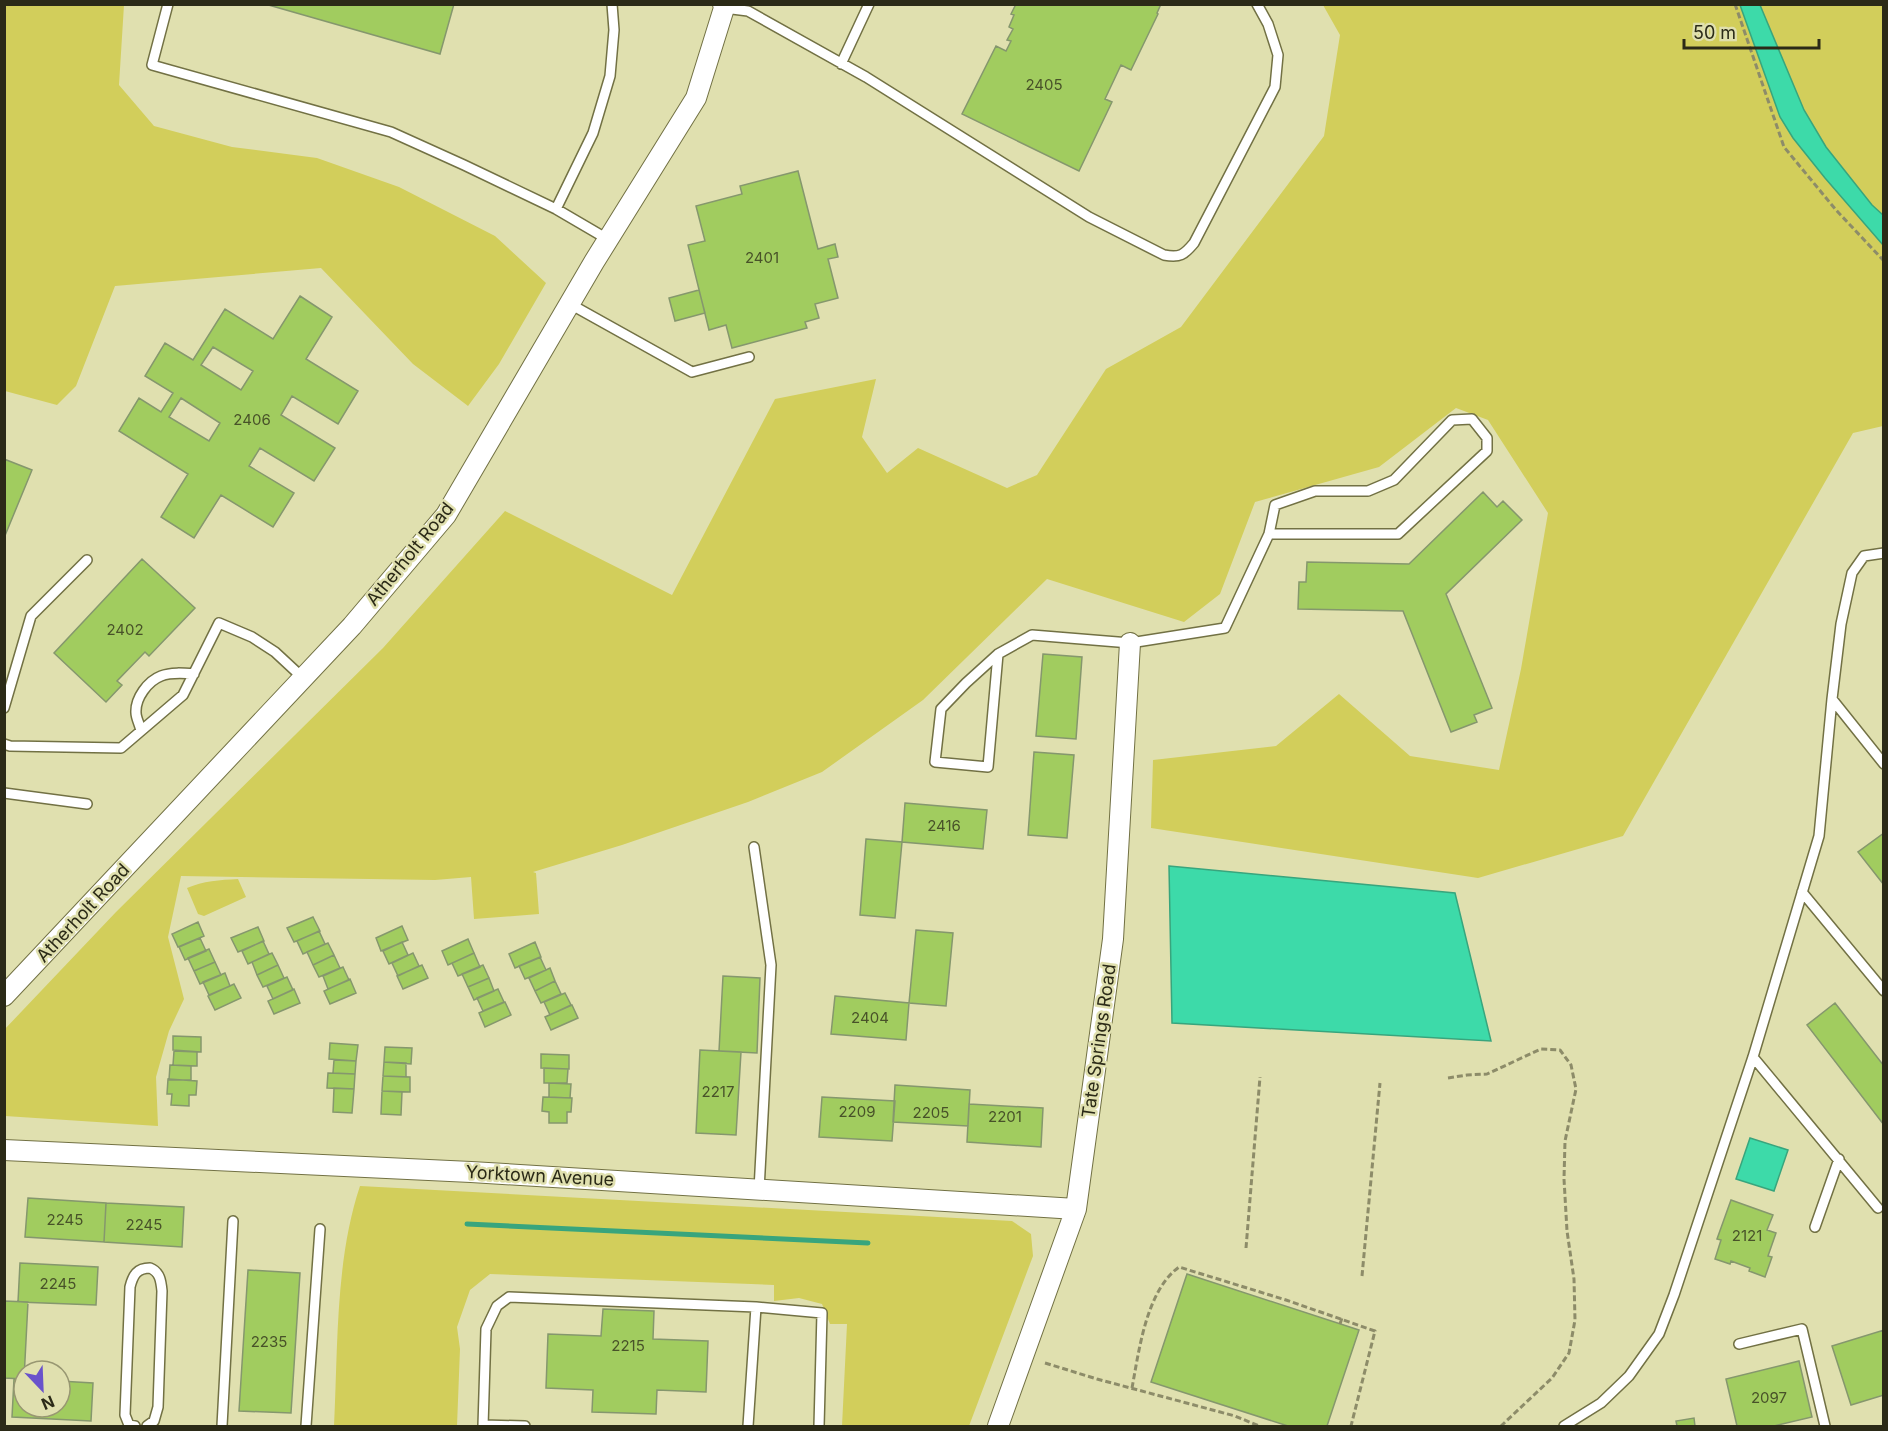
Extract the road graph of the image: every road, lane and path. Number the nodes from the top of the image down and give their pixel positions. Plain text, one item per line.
1 (168, 4) edge
2 (612, 4) edge
3 (869, 4) edge
4 (1257, 4) edge
5 (1735, 4) edge
6 (723, 6) edge
7 (841, 64) junction
8 (556, 209) junction
9 (609, 240) junction
10 (1884, 261) edge
11 (570, 304) junction
12 (749, 357) dead end
13 (1269, 534) junction
14 (1884, 553) edge
15 (87, 560) dead end
16 (1130, 643) junction
17 (998, 654) junction
18 (194, 674) junction
19 (303, 678) junction
20 (1832, 699) junction
21 (4, 708) edge
22 (141, 731) junction
23 (4, 744) edge
24 (1884, 764) edge
25 (4, 793) edge
26 (87, 804) dead end
27 (754, 847) dead end
28 (1802, 892) junction
29 (1884, 991) edge
30 (4, 996) edge
31 (1753, 1057) junction
32 (1260, 1077) dead end
33 (1448, 1078) dead end
34 (1380, 1083) dead end
35 (4, 1150) edge
36 (1839, 1159) junction
37 (759, 1190) junction
38 (1878, 1208) dead end
39 (1076, 1209) junction
40 (233, 1221) dead end
41 (1815, 1227) dead end
42 (320, 1229) dead end
43 (1246, 1248) dead end
44 (1362, 1276) dead end
45 (756, 1306) junction
46 (1342, 1318) junction
47 (1340, 1324) dead end
48 (1739, 1344) dead end
49 (1045, 1363) dead end
50 (1132, 1388) junction
51 (135, 1426) edge
52 (147, 1426) edge
53 (222, 1426) edge
54 (306, 1426) edge
55 (483, 1426) edge
56 (525, 1426) edge
57 (748, 1426) edge
58 (819, 1426) edge
59 (998, 1426) edge
60 (1259, 1426) edge
61 (1351, 1426) edge
62 (1501, 1426) edge
63 (1564, 1426) edge
64 (1825, 1426) edge

1 - 8 lane
2 - 8 lane
3 - 7 lane
4 - 7 lane
5 - 10 path
6 - 7 lane
6 - 9 street, Atherholt Road
8 - 9 lane
9 - 11 street, Atherholt Road
11 - 12 lane
11 - 19 street, Atherholt Road
13 - 13 lane
13 - 16 lane
14 - 20 lane
15 - 21 lane
16 - 17 lane
16 - 39 street, Tate Springs Road
17 - 17 lane
18 - 19 lane
18 - 22 lane
18 - 22 lane
19 - 30 street, Atherholt Road
20 - 24 lane
20 - 28 lane
22 - 23 lane
25 - 26 lane
27 - 37 lane
28 - 29 lane
28 - 31 lane
31 - 36 lane
31 - 63 lane
32 - 43 path
33 - 62 path
34 - 44 path
35 - 37 street, Yorktown Avenue
36 - 38 lane
36 - 41 lane
37 - 39 street, Yorktown Avenue
39 - 59 street, Tate Springs Road
40 - 53 lane
42 - 54 lane
45 - 55 lane
45 - 57 lane
45 - 58 lane
46 - 47 path
46 - 50 path
46 - 61 path
48 - 64 lane
49 - 50 path
50 - 60 path
51 - 52 lane
55 - 56 lane

